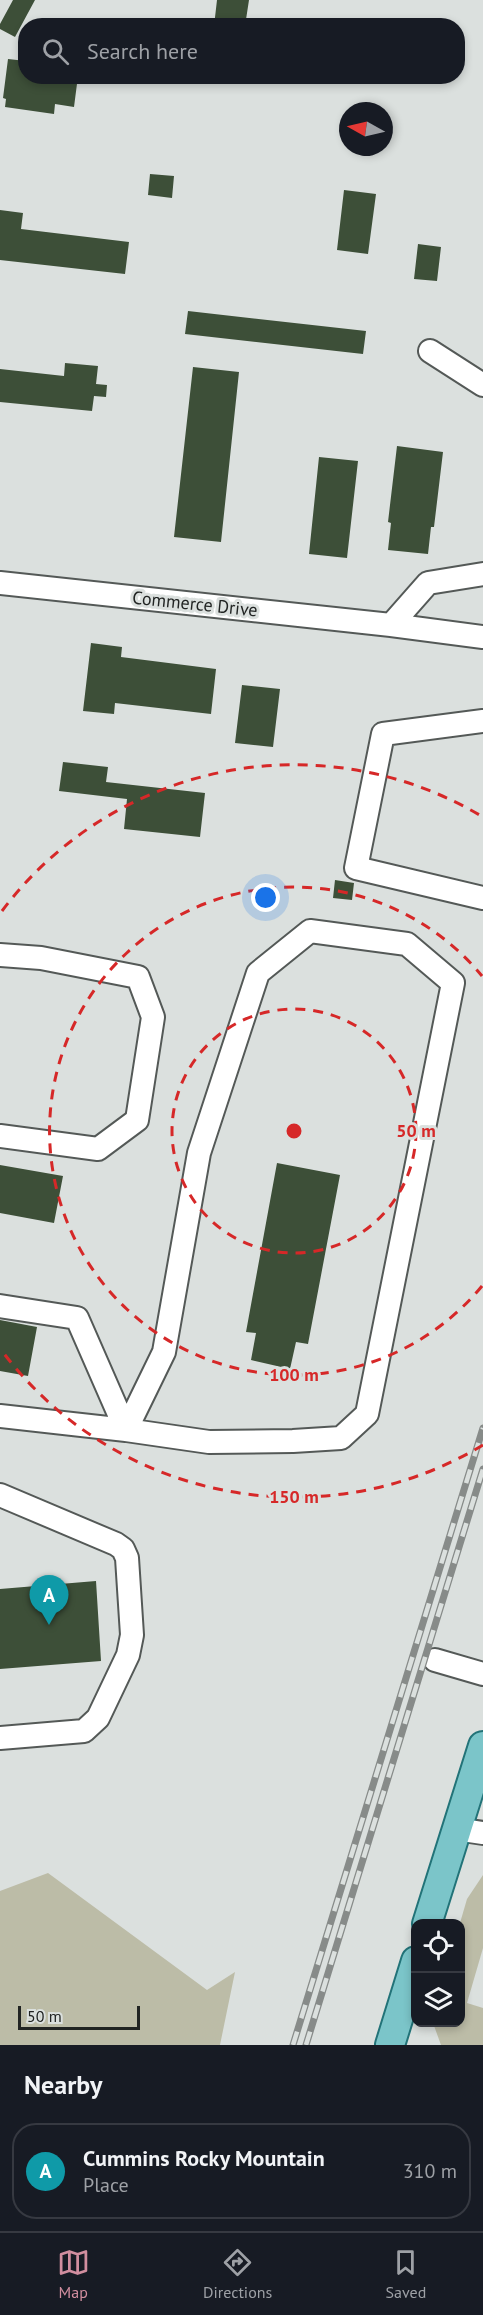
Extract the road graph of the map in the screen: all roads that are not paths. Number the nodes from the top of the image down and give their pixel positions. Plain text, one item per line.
1 (430, 351) dead end
2 (483, 385) edge
3 (483, 574) edge
4 (0, 583) edge
5 (391, 625) junction
6 (483, 637) edge
7 (483, 721) edge
8 (483, 898) edge
9 (0, 955) edge
10 (0, 1136) edge
11 (0, 1306) edge
12 (0, 1416) edge
13 (126, 1430) junction
14 (0, 1495) edge
15 (435, 1660) dead end
16 (483, 1674) edge
17 (0, 1738) edge
18 (483, 1746) edge
19 (470, 1831) edge
20 (429, 1919) edge
21 (412, 1973) edge
22 (390, 2045) edge

1 - 2 street
3 - 5 street
4 - 5 street, Commerce Drive
5 - 6 street, Commerce Drive
7 - 8 street
9 - 10 street
11 - 13 street
12 - 13 street
13 - 13 street
14 - 17 street
15 - 16 street
18 - 19 main road
19 - 20 main road
21 - 22 main road

